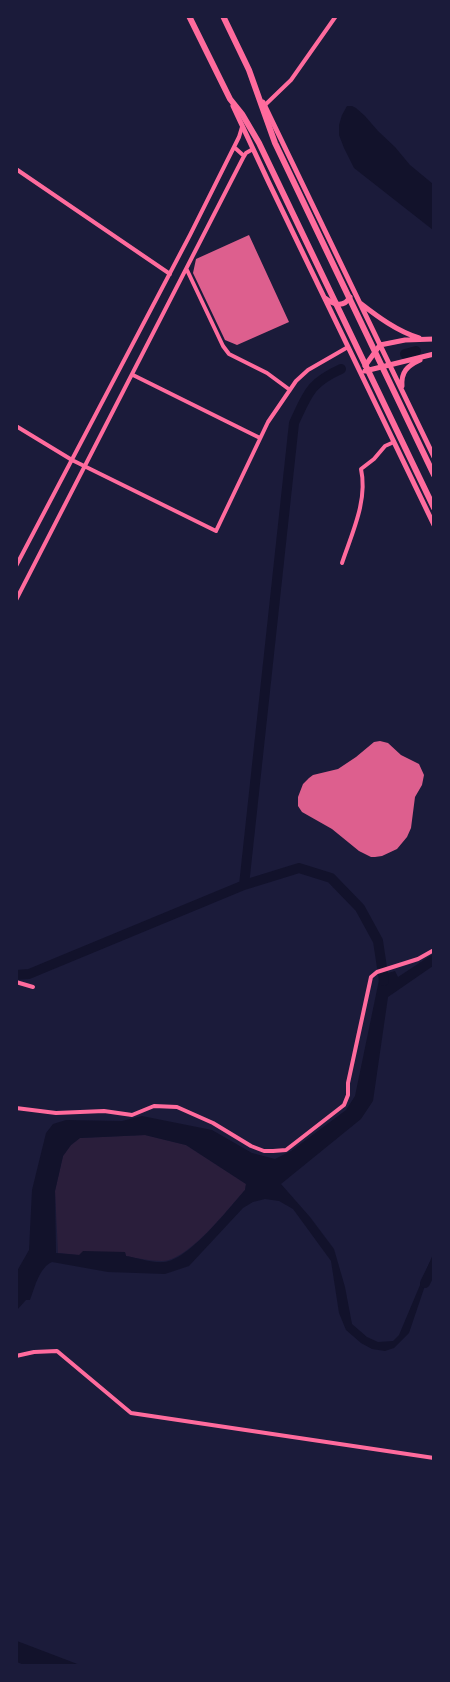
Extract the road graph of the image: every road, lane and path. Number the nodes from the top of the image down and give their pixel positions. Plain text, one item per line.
1 (189, 16) edge
2 (223, 16) edge
3 (336, 16) edge
4 (253, 80) junction
5 (230, 99) junction
6 (265, 105) junction
7 (242, 126) junction
8 (234, 147) junction
9 (253, 149) junction
10 (244, 156) junction
11 (16, 169) edge
12 (187, 269) junction
13 (170, 274) junction
14 (352, 287) junction
15 (324, 297) junction
16 (358, 301) junction
17 (423, 339) junction
18 (434, 339) edge
19 (380, 345) junction
20 (348, 347) junction
21 (431, 354) edge
22 (390, 365) junction
23 (360, 372) junction
24 (133, 375) junction
25 (290, 390) junction
26 (402, 391) junction
27 (16, 426) edge
28 (260, 438) junction
29 (394, 442) junction
30 (434, 457) edge
31 (72, 460) junction
32 (86, 467) junction
33 (434, 474) edge
34 (434, 508) edge
35 (434, 525) edge
36 (342, 562) dead end
37 (16, 566) edge
38 (16, 600) edge
39 (434, 950) edge
40 (16, 982) edge
41 (33, 987) dead end
42 (16, 1108) edge
43 (16, 1356) edge
44 (434, 1458) edge

1 - 5 highway
2 - 4 highway
3 - 6 street
4 - 6 main road
4 - 33 highway
5 - 7 main road
5 - 34 highway
6 - 14 main road
7 - 8 street
7 - 9 main road
8 - 10 street
8 - 13 street
9 - 10 street
9 - 15 main road
10 - 12 street
11 - 13 street
12 - 24 street
12 - 25 street
13 - 31 street
14 - 15 main road
14 - 16 main road
15 - 20 main road
16 - 17 main road
16 - 19 main road
17 - 18 main road
17 - 19 main road
19 - 22 main road
19 - 23 main road
20 - 23 main road
20 - 25 street
21 - 22 main road
21 - 26 main road
22 - 23 main road
22 - 26 main road
23 - 29 main road
24 - 28 street
24 - 32 street
25 - 28 street
26 - 30 main road
27 - 31 street
28 - 32 street
29 - 35 main road
29 - 36 street
31 - 32 street
31 - 37 street
32 - 38 street
39 - 42 street
40 - 41 street
43 - 44 street

